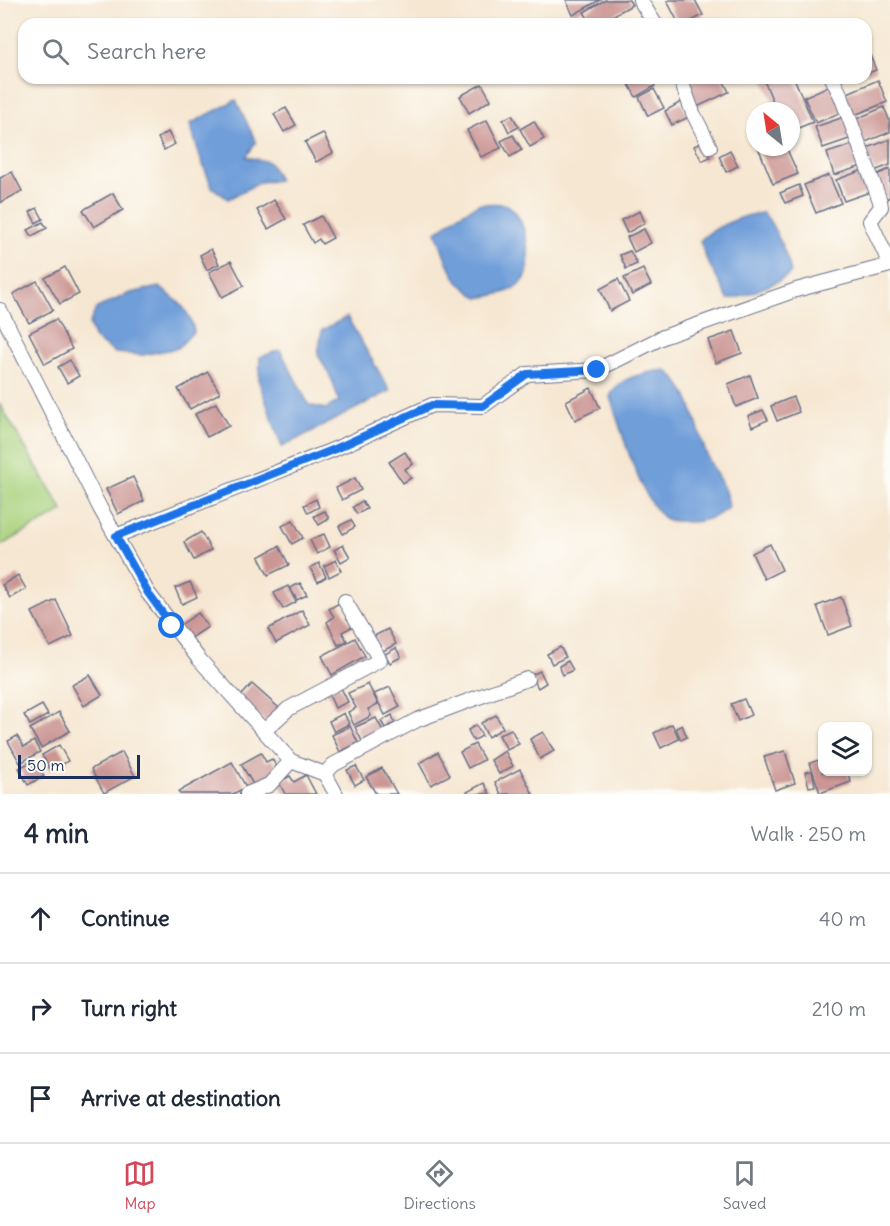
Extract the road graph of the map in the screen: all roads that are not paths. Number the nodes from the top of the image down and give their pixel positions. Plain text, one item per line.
1 (640, 0) edge
2 (651, 18) edge
3 (682, 84) edge
4 (835, 84) edge
5 (710, 147) dead end
6 (890, 265) edge
7 (0, 310) edge
8 (116, 536) junction
9 (345, 600) dead end
10 (527, 679) dead end
11 (265, 730) junction
12 (291, 761) junction
13 (325, 774) junction
14 (247, 794) edge
15 (336, 794) edge

1 - 2 street
3 - 5 street
4 - 6 street
6 - 8 street
7 - 8 street
8 - 11 street
9 - 11 street
10 - 13 street
11 - 12 street
12 - 13 street
12 - 14 street
13 - 15 street

